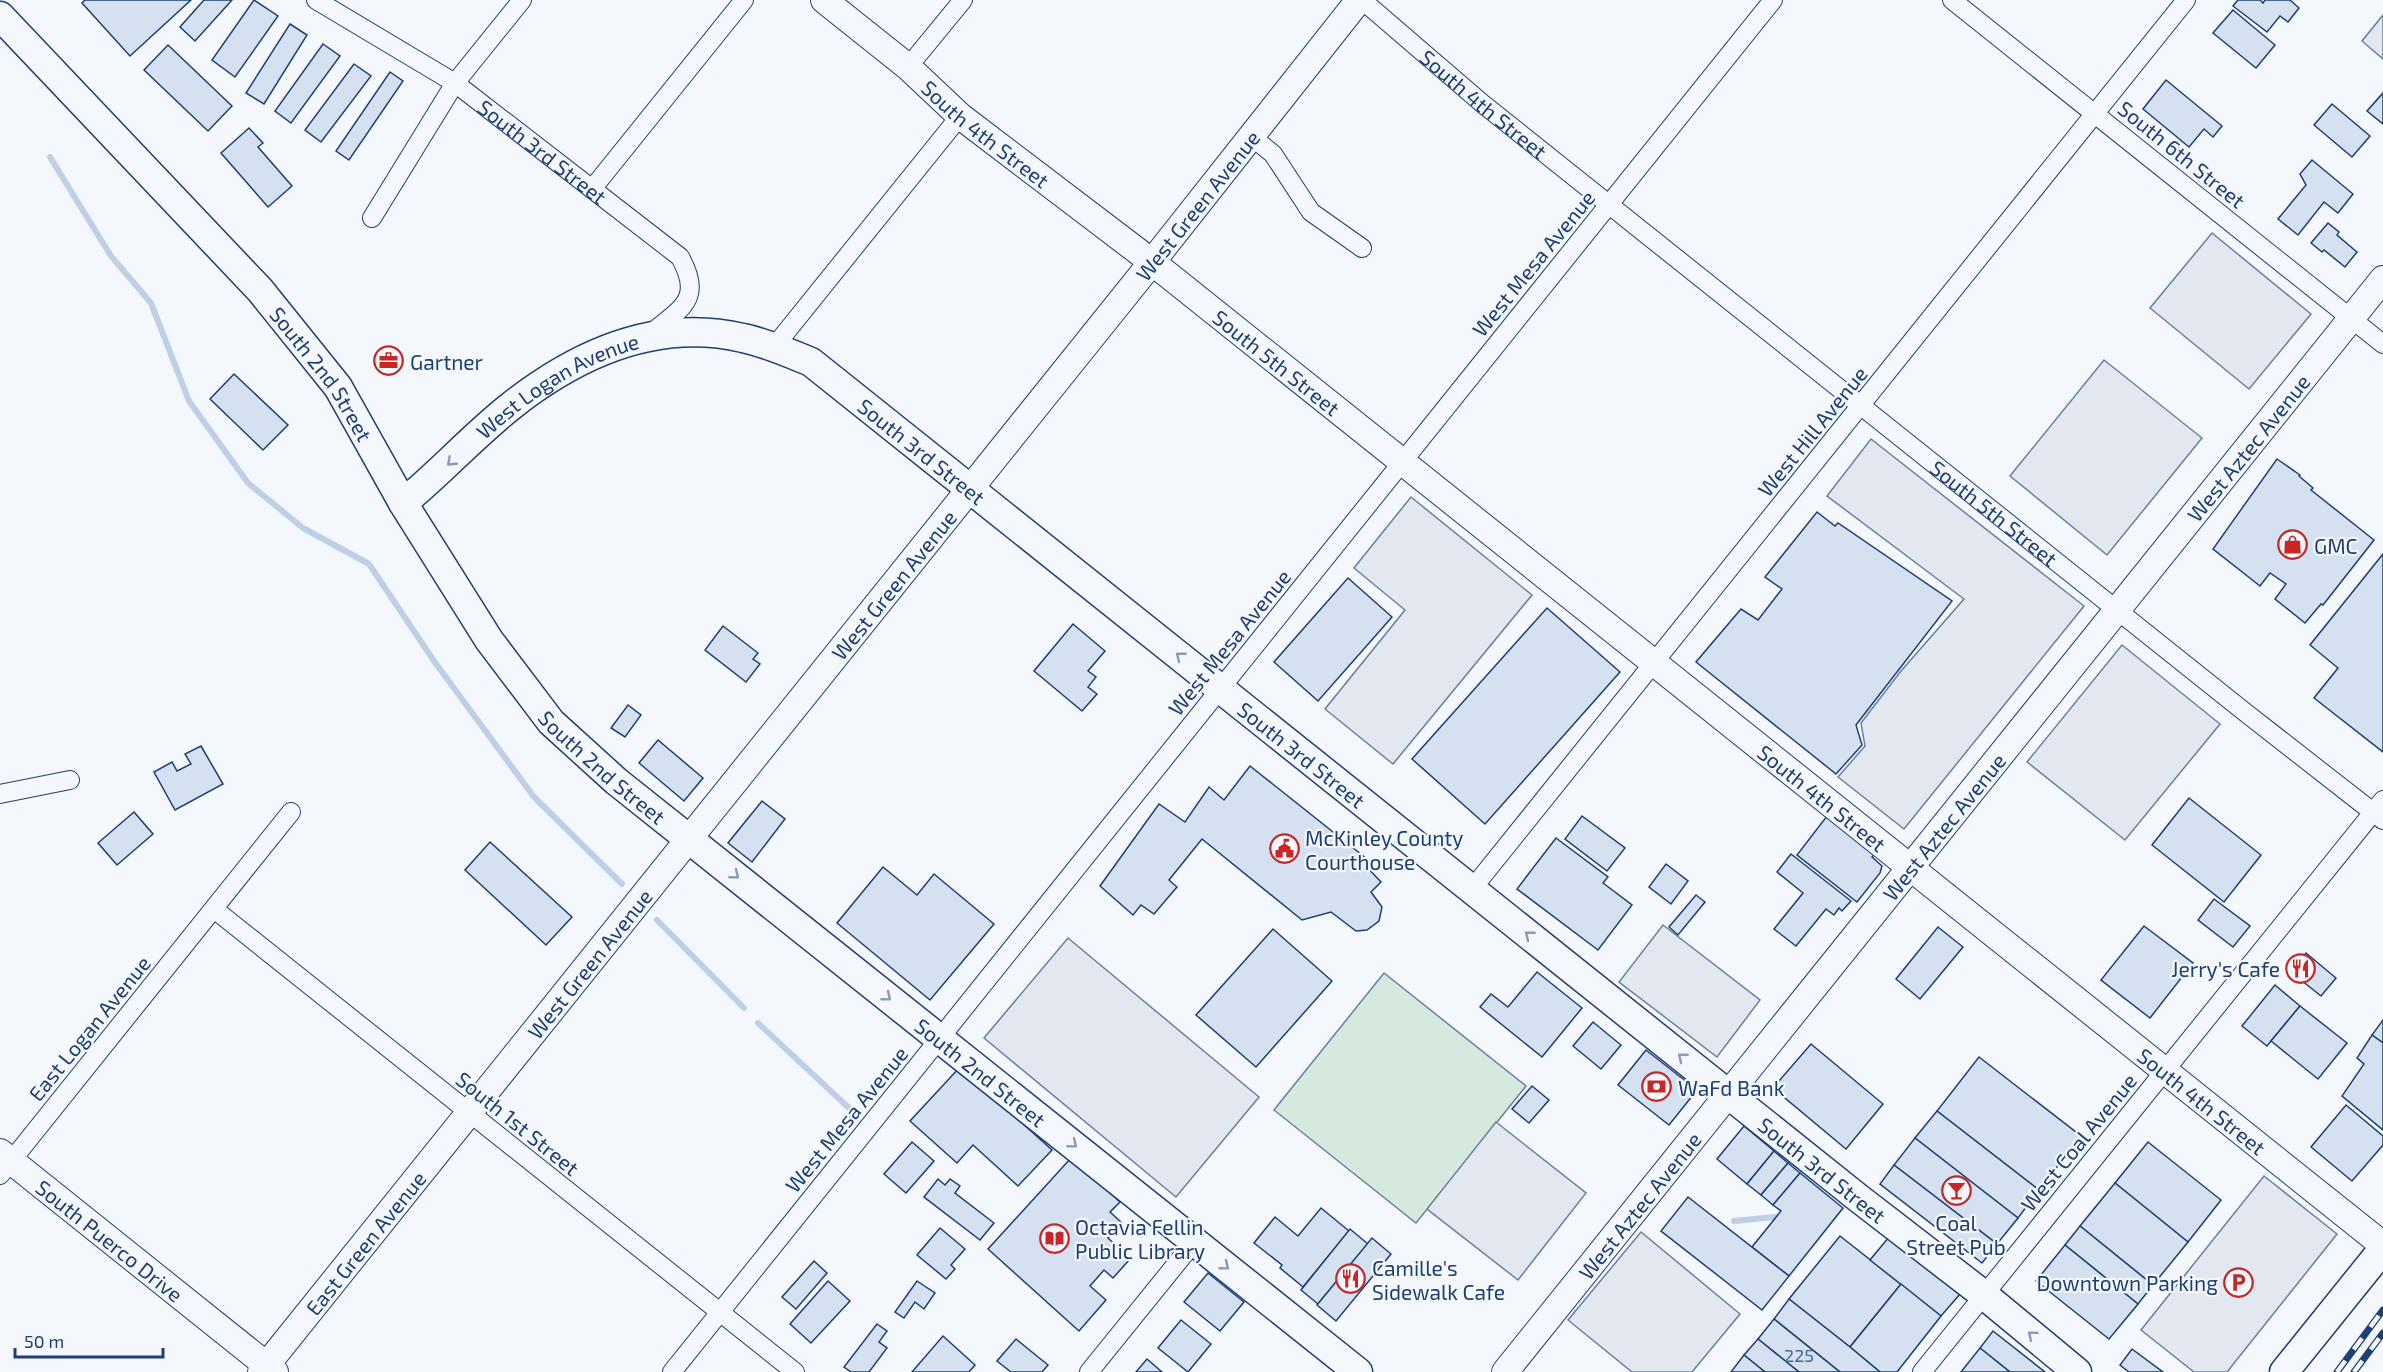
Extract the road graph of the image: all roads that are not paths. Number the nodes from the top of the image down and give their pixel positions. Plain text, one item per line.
1 (316, 0) edge
2 (522, 0) edge
3 (744, 0) edge
4 (824, 0) edge
5 (963, 0) edge
6 (1361, 0) edge
7 (1773, 0) edge
8 (1952, 0) edge
9 (2186, 0) edge
10 (0, 16) edge
11 (908, 67) junction
12 (455, 83) junction
13 (2095, 114) junction
14 (960, 116) junction
15 (1252, 137) junction
16 (592, 189) junction
17 (1609, 204) junction
18 (372, 219) dead end
19 (1362, 249) dead end
20 (1152, 262) junction
21 (2383, 279) edge
22 (2351, 319) junction
23 (648, 336) junction
24 (742, 338) joint
25 (2383, 344) edge
26 (774, 347) junction
27 (1861, 405) junction
28 (1403, 462) junction
29 (970, 489) junction
30 (402, 503) junction
31 (2117, 610) junction
32 (1654, 663) junction
33 (1221, 688) junction
34 (70, 780) dead end
35 (0, 794) edge
36 (2380, 810) edge
37 (291, 812) dead end
38 (689, 838) junction
39 (1911, 867) junction
40 (1472, 890) junction
41 (214, 909) junction
42 (940, 1038) junction
43 (2165, 1070) junction
44 (1728, 1094) junction
45 (469, 1112) junction
46 (4, 1163) edge
47 (1194, 1242) junction
48 (2383, 1247) edge
49 (1984, 1294) junction
50 (720, 1312) junction
51 (268, 1370) edge
52 (672, 1372) edge
53 (795, 1372) edge
54 (1089, 1372) edge
55 (1358, 1372) edge
56 (1505, 1372) edge
57 (1922, 1372) edge
58 (2077, 1372) edge
59 (2284, 1372) edge

1 - 12 street, South 3rd Street
2 - 12 street
3 - 16 street
4 - 11 street, South 4th Street
5 - 11 street
6 - 15 street, West Green Avenue
6 - 17 street, South 4th Street
7 - 17 street, West Mesa Avenue
8 - 13 street, South 6th Street
9 - 13 street, West Hill Avenue
10 - 30 main road, South 2nd Street
11 - 14 street, South 4th Street
12 - 16 street, South 3rd Street
12 - 18 street
13 - 22 street, South 6th Street
13 - 27 street, West Hill Avenue
14 - 20 street, South 4th Street
14 - 26 street
15 - 19 street
15 - 20 street, West Green Avenue
16 - 23 street, South 3rd Street
17 - 27 street, South 5th Street
17 - 28 street, West Mesa Avenue
20 - 28 street, South 5th Street
20 - 29 street, West Green Avenue
21 - 22 street, West Aztec Avenue
22 - 25 street, South 6th Street
22 - 31 street, West Aztec Avenue
23 - 24 main road, West Logan Avenue
23 -> 30 main road, West Logan Avenue
24 - 26 main road, South 3rd Street
26 - 29 main road, South 3rd Street
27 - 31 street, South 5th Street
27 - 32 street, West Hill Avenue
28 - 32 street, South 4th Street
28 - 33 street, West Mesa Avenue
33 -> 29 main road, South 3rd Street
29 - 38 street, West Green Avenue
30 - 38 main road, South 2nd Street
31 - 36 street, South 5th Street
31 - 39 street, West Aztec Avenue
32 - 39 street, South 4th Street
32 - 40 street, West Hill Avenue
33 - 40 main road, South 3rd Street
33 - 42 street, West Mesa Avenue
34 - 35 street
36 - 43 street, West Coal Avenue
37 - 41 street, East Logan Avenue
38 -> 42 main road, South 2nd Street
38 - 45 street, West Green Avenue
39 - 43 street, South 4th Street
39 - 44 street, West Aztec Avenue
44 -> 40 main road, South 3rd Street
41 - 45 street, South 1st Street
41 - 46 street, East Logan Avenue
42 -> 47 main road, South 2nd Street
42 - 50 street, West Mesa Avenue
43 - 48 street, South 4th Street
43 - 49 street, West Coal Avenue
44 - 49 main road, South 3rd Street
44 - 56 street, West Aztec Avenue
45 - 50 street, South 1st Street
45 - 51 street, East Green Avenue
46 - 51 street, South Puerco Drive
47 - 54 street
47 -> 55 main road, South 2nd Street
48 - 59 main road
49 - 57 street, West Coal Avenue
58 -> 49 main road, South 3rd Street
50 - 52 street, West Mesa Avenue
50 - 53 street, South 1st Street

